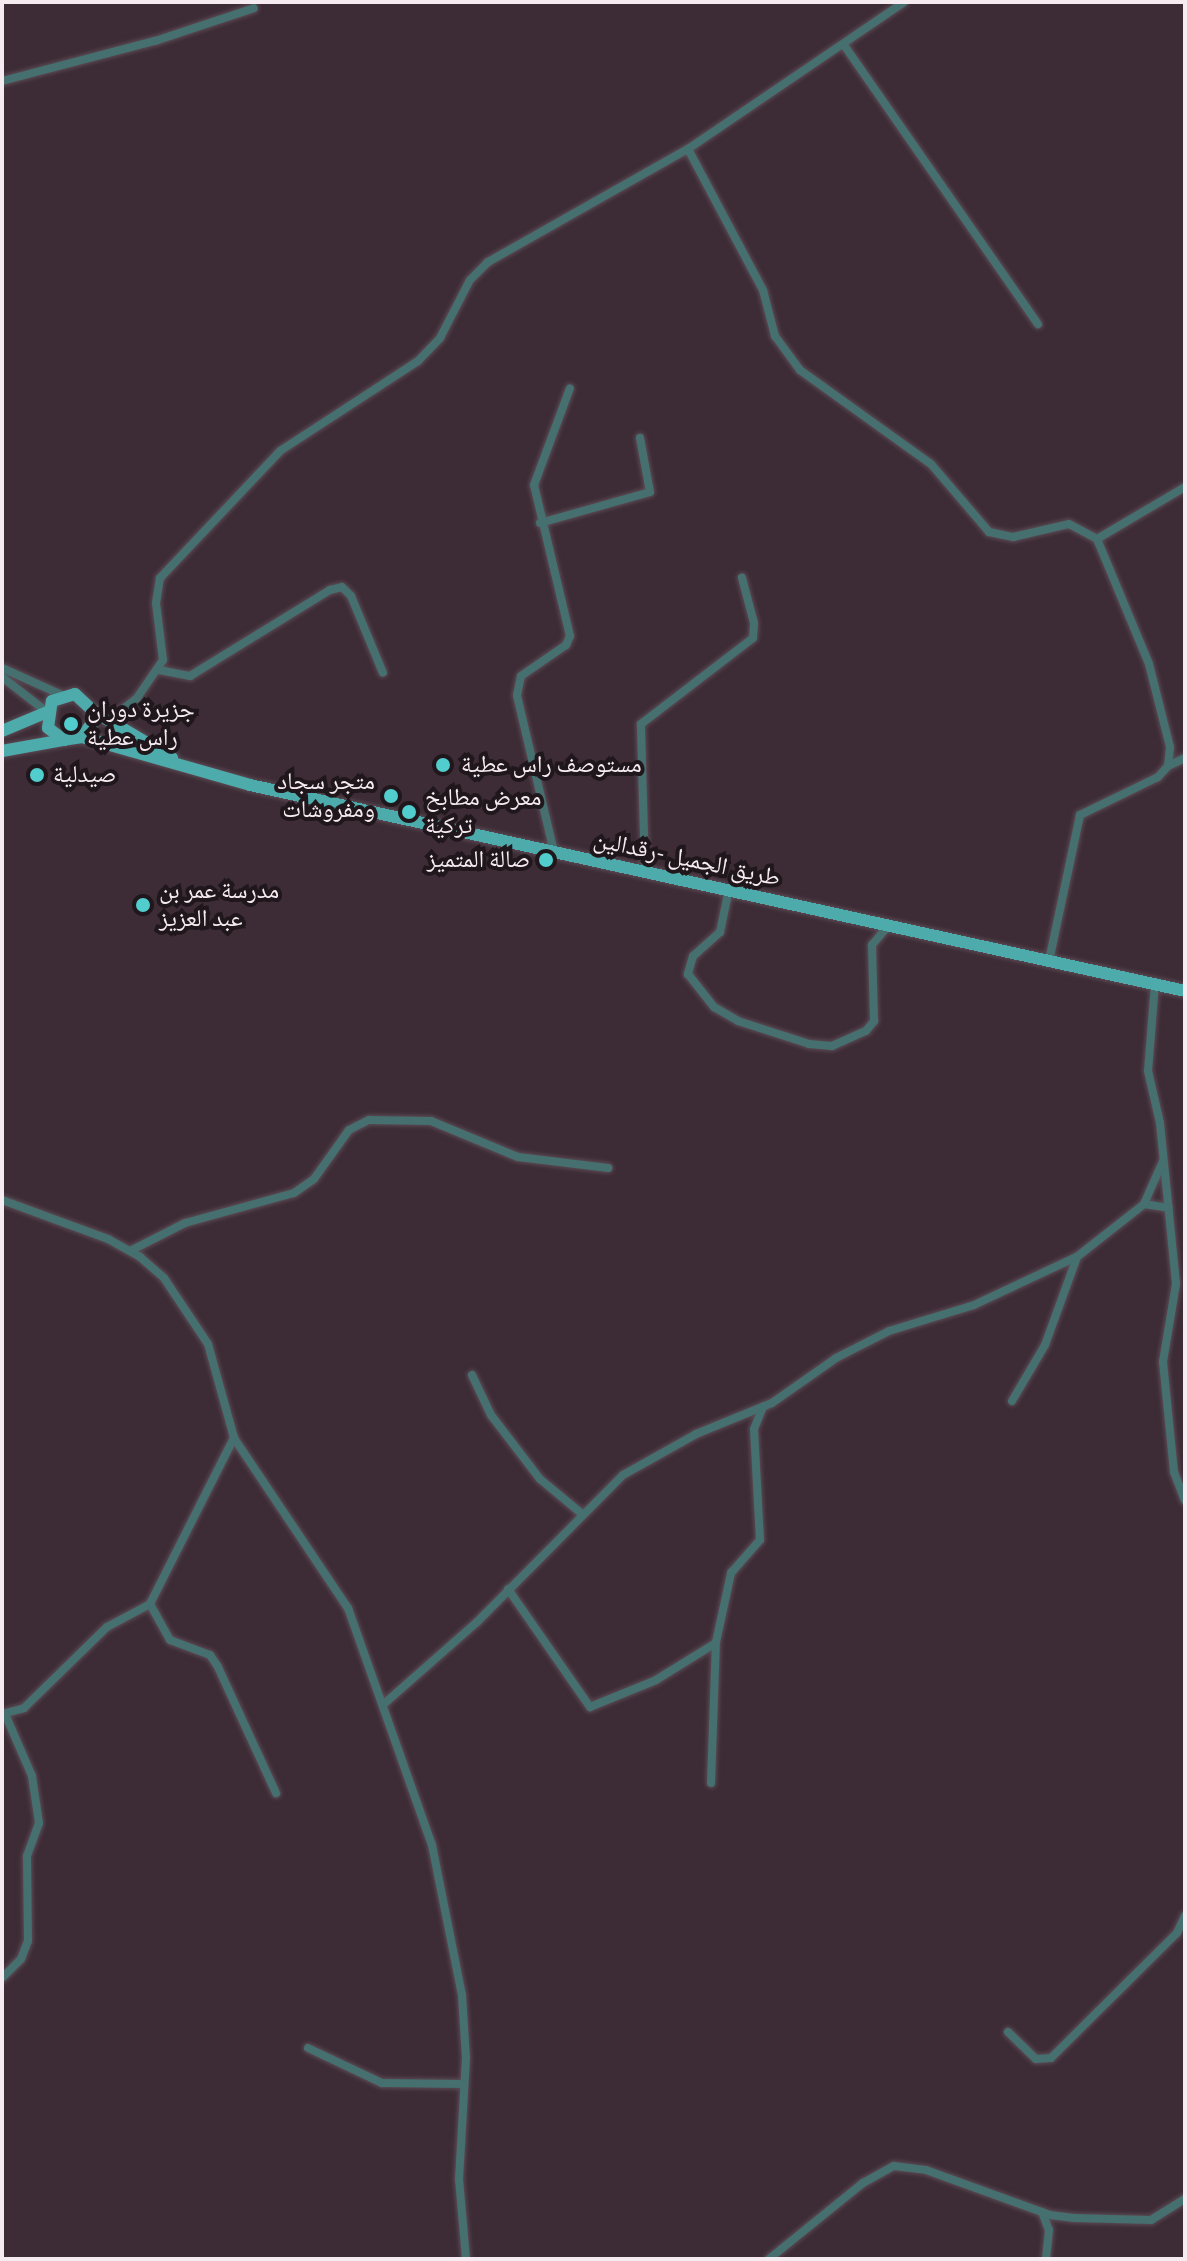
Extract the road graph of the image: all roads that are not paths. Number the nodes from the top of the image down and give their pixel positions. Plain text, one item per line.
1 (904, 2) edge
2 (254, 8) dead end
3 (844, 45) junction
4 (2, 81) edge
5 (688, 149) junction
6 (1038, 324) dead end
7 (570, 388) dead end
8 (640, 438) dead end
9 (1185, 487) edge
10 (540, 523) junction
11 (1097, 539) junction
12 (742, 578) dead end
13 (2, 668) edge
14 (159, 670) junction
15 (383, 673) dead end
16 (2, 677) edge
17 (62, 695) junction
18 (93, 711) junction
19 (47, 712) junction
20 (109, 720) junction
21 (2, 731) edge
22 (82, 737) junction
23 (64, 740) junction
24 (2, 751) edge
25 (1185, 758) edge
26 (182, 764) junction
27 (1168, 766) junction
28 (554, 852) junction
29 (645, 871) junction
30 (729, 889) junction
31 (887, 927) junction
32 (1049, 961) junction
33 (1155, 984) junction
34 (1185, 991) edge
35 (1163, 1161) junction
36 (608, 1168) dead end
37 (2, 1200) edge
38 (1144, 1204) junction
39 (1169, 1208) junction
40 (130, 1251) junction
41 (1078, 1256) junction
42 (472, 1375) dead end
43 (1012, 1401) dead end
44 (763, 1407) junction
45 (234, 1438) junction
46 (1185, 1500) edge
47 (581, 1513) junction
48 (508, 1589) junction
49 (150, 1604) junction
50 (716, 1642) junction
51 (385, 1703) junction
52 (3, 1714) edge
53 (711, 1783) dead end
54 (276, 1793) dead end
55 (1185, 1916) edge
56 (2, 1978) edge
57 (1008, 2032) dead end
58 (308, 2048) dead end
59 (463, 2084) junction
60 (1185, 2199) edge
61 (1042, 2212) junction
62 (466, 2259) edge
63 (769, 2259) edge
64 (1046, 2259) edge

1 - 3 street
2 - 4 street
3 - 5 street
3 - 6 street
5 - 11 street
5 - 14 street
7 - 10 street
8 - 10 street
9 - 11 street
10 - 28 street
11 - 27 street
12 - 29 street
13 - 17 street
14 - 15 street
14 - 20 street
16 - 19 street
17 - 18 main road
17 - 19 main road
18 - 20 main road
18 - 22 main road
19 - 21 main road
19 - 23 main road
20 - 26 main road
22 - 23 main road
22 - 26 main road
23 - 24 main road
25 - 27 street
26 - 28 main road, طريق الجميل -رقدالين
27 - 32 street
28 - 29 main road, طريق الجميل -رقدالين
29 - 30 main road, طريق الجميل -رقدالين
30 - 31 main road, طريق الجميل -رقدالين
30 - 31 street
31 - 32 main road, طريق الجميل -رقدالين
32 - 33 main road, طريق الجميل -رقدالين
33 - 34 main road, طريق الجميل -رقدالين
33 - 35 street
35 - 38 street
35 - 39 street
36 - 40 street
37 - 40 street
38 - 39 street
38 - 41 street
39 - 46 street
40 - 45 street
41 - 43 street
41 - 44 street
42 - 47 street
44 - 47 street
44 - 50 street
45 - 49 street
45 - 51 street
47 - 48 street
48 - 50 street
48 - 51 street
49 - 52 street
49 - 54 street
50 - 53 street
51 - 59 street
52 - 56 street
55 - 57 street
58 - 59 street
59 - 62 street
60 - 61 street
61 - 63 street
61 - 64 street

